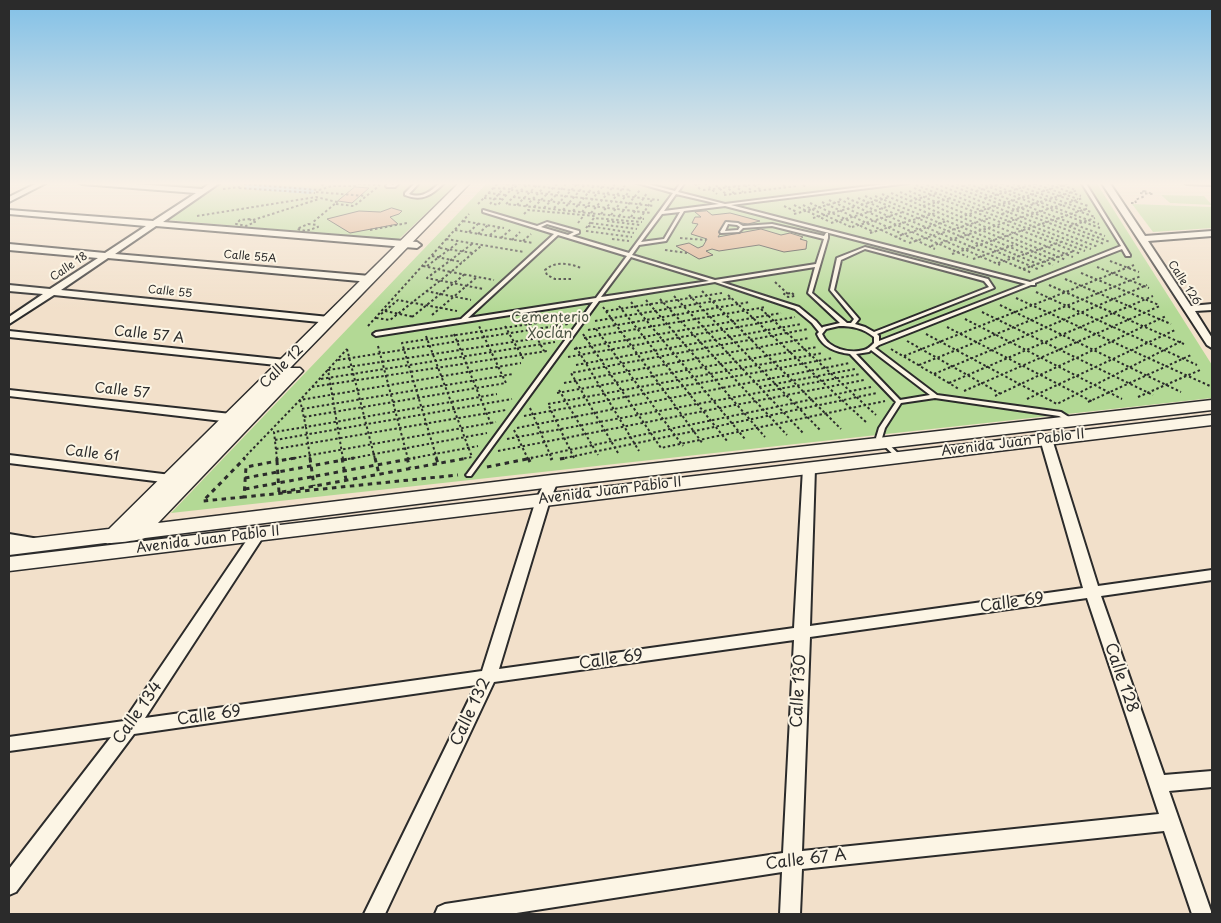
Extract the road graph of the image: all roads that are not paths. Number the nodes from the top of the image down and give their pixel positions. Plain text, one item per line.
1 (152, 225) edge
2 (167, 225) edge
3 (428, 225) edge
4 (436, 225) edge
5 (531, 225) edge
6 (541, 225) edge
7 (557, 225) edge
8 (651, 225) edge
9 (674, 225) edge
10 (771, 225) edge
11 (772, 225) edge
12 (805, 225) edge
13 (1110, 225) edge
14 (1133, 225) edge
15 (537, 227) junction
16 (742, 228) dead end
17 (828, 231) junction
18 (557, 233) junction
19 (1212, 233) edge
20 (568, 237) junction
21 (826, 238) junction
22 (1142, 239) junction
23 (874, 242) junction
24 (637, 244) junction
25 (411, 245) junction
26 (9, 247) edge
27 (1123, 247) junction
28 (865, 248) junction
29 (1128, 254) dead end
30 (629, 255) junction
31 (106, 256) junction
32 (818, 265) junction
33 (370, 279) junction
34 (718, 282) junction
35 (1033, 284) junction
36 (9, 288) edge
37 (51, 292) junction
38 (597, 300) junction
39 (1212, 307) edge
40 (1188, 309) junction
41 (9, 321) edge
42 (462, 321) junction
43 (846, 324) junction
44 (852, 325) junction
45 (325, 329) junction
46 (821, 332) junction
47 (9, 334) edge
48 (376, 334) dead end
49 (874, 334) junction
50 (1212, 345) edge
51 (875, 346) junction
52 (852, 353) junction
53 (286, 363) junction
54 (9, 393) edge
55 (935, 396) junction
56 (899, 402) junction
57 (1212, 406) edge
58 (231, 418) junction
59 (1212, 420) edge
60 (1073, 422) junction
61 (1046, 439) junction
62 (884, 443) junction
63 (899, 457) junction
64 (9, 459) edge
65 (809, 468) junction
66 (469, 475) dead end
67 (171, 479) junction
68 (552, 481) junction
69 (543, 500) junction
70 (138, 533) junction
71 (258, 534) junction
72 (9, 539) edge
73 (42, 543) junction
74 (118, 543) junction
75 (9, 548) edge
76 (9, 564) edge
77 (1212, 575) edge
78 (1092, 592) junction
79 (802, 633) junction
80 (488, 677) junction
81 (129, 727) junction
82 (9, 744) edge
83 (1212, 779) edge
84 (1158, 784) junction
85 (1170, 822) junction
86 (792, 861) junction
87 (9, 885) edge
88 (374, 914) edge
89 (446, 914) edge
90 (790, 914) edge
91 (1202, 914) edge

1 - 31 street, Calle 18
2 - 25 street
3 - 25 main road, Calle 12
4 - 25 main road, Calle 12
5 - 15 lane
6 - 15 lane
7 - 20 lane
8 - 24 lane
9 - 24 lane
10 - 16 lane
11 - 21 lane
12 - 17 lane
13 - 27 lane
14 - 22 street, Calle 126
15 - 18 lane
17 - 21 lane
17 - 23 lane
18 - 20 lane
18 - 42 lane
19 - 22 street
20 - 30 lane
21 - 32 lane
22 - 40 street, Calle 126
23 - 28 lane
23 - 35 lane
24 - 30 lane
25 - 33 main road, Calle 12
25 - 45 main road, Calle 12
26 - 31 street, Calle 55A
27 - 29 lane
27 - 35 lane
28 - 44 lane
28 - 49 lane
30 - 34 lane
30 - 38 lane
31 - 33 street, Calle 55A
31 - 37 street, Calle 18
32 - 34 lane
32 - 43 lane
33 - 45 main road, Calle 12
34 - 38 lane
34 - 46 lane
35 - 51 lane
36 - 37 street, Calle 55
37 - 41 street, Calle 18
37 - 45 street, Calle 55
38 - 42 lane
38 - 66 lane
39 - 40 street
40 - 50 street, Calle 126
42 - 48 lane
43 - 44 lane
43 - 46 lane
44 - 49 lane
45 - 53 main road, Calle 12
45 - 70 main road, Calle 12
46 - 52 lane
47 - 53 street, Calle 57 A
49 - 51 lane
51 - 52 lane
51 - 55 lane
52 - 56 lane
53 - 58 main road, Calle 12
54 - 58 street, Calle 57
55 - 56 lane
55 - 60 lane
56 - 62 lane
57 - 60 main road, Avenida Juan Pablo II
58 - 67 main road, Calle 12
59 - 61 main road, Avenida Juan Pablo II
60 - 62 main road, Avenida Juan Pablo II
61 - 63 main road, Avenida Juan Pablo II
61 - 78 street, Calle 128
62 - 63 lane
62 - 68 main road, Avenida Juan Pablo II
63 - 65 main road, Avenida Juan Pablo II
64 - 67 street, Calle 61
65 - 69 main road, Avenida Juan Pablo II
65 - 79 street, Calle 130
67 - 74 main road, Calle 12
68 - 69 street, Calle 132
68 - 70 main road, Avenida Juan Pablo II
69 - 71 main road, Avenida Juan Pablo II
69 - 80 street, Calle 132
70 - 74 main road, Avenida Juan Pablo II
71 - 74 main road, Avenida Juan Pablo II
71 - 81 street, Calle 134
72 - 73 street
73 - 74 main road, Avenida Juan Pablo II
73 - 75 main road, Avenida Juan Pablo II
74 - 76 main road, Avenida Juan Pablo II
77 - 78 street, Calle 69
78 - 79 street, Calle 69
78 - 84 street, Calle 128
79 - 80 street, Calle 69
79 - 86 street, Calle 130
80 - 81 street, Calle 69
80 - 88 street, Calle 132
81 - 82 street, Calle 69
81 - 87 street, Calle 134
83 - 84 street
84 - 85 street, Calle 128
85 - 86 street, Calle 67 A
85 - 91 street, Calle 128
86 - 89 street, Calle 67 A
86 - 90 street, Calle 130

